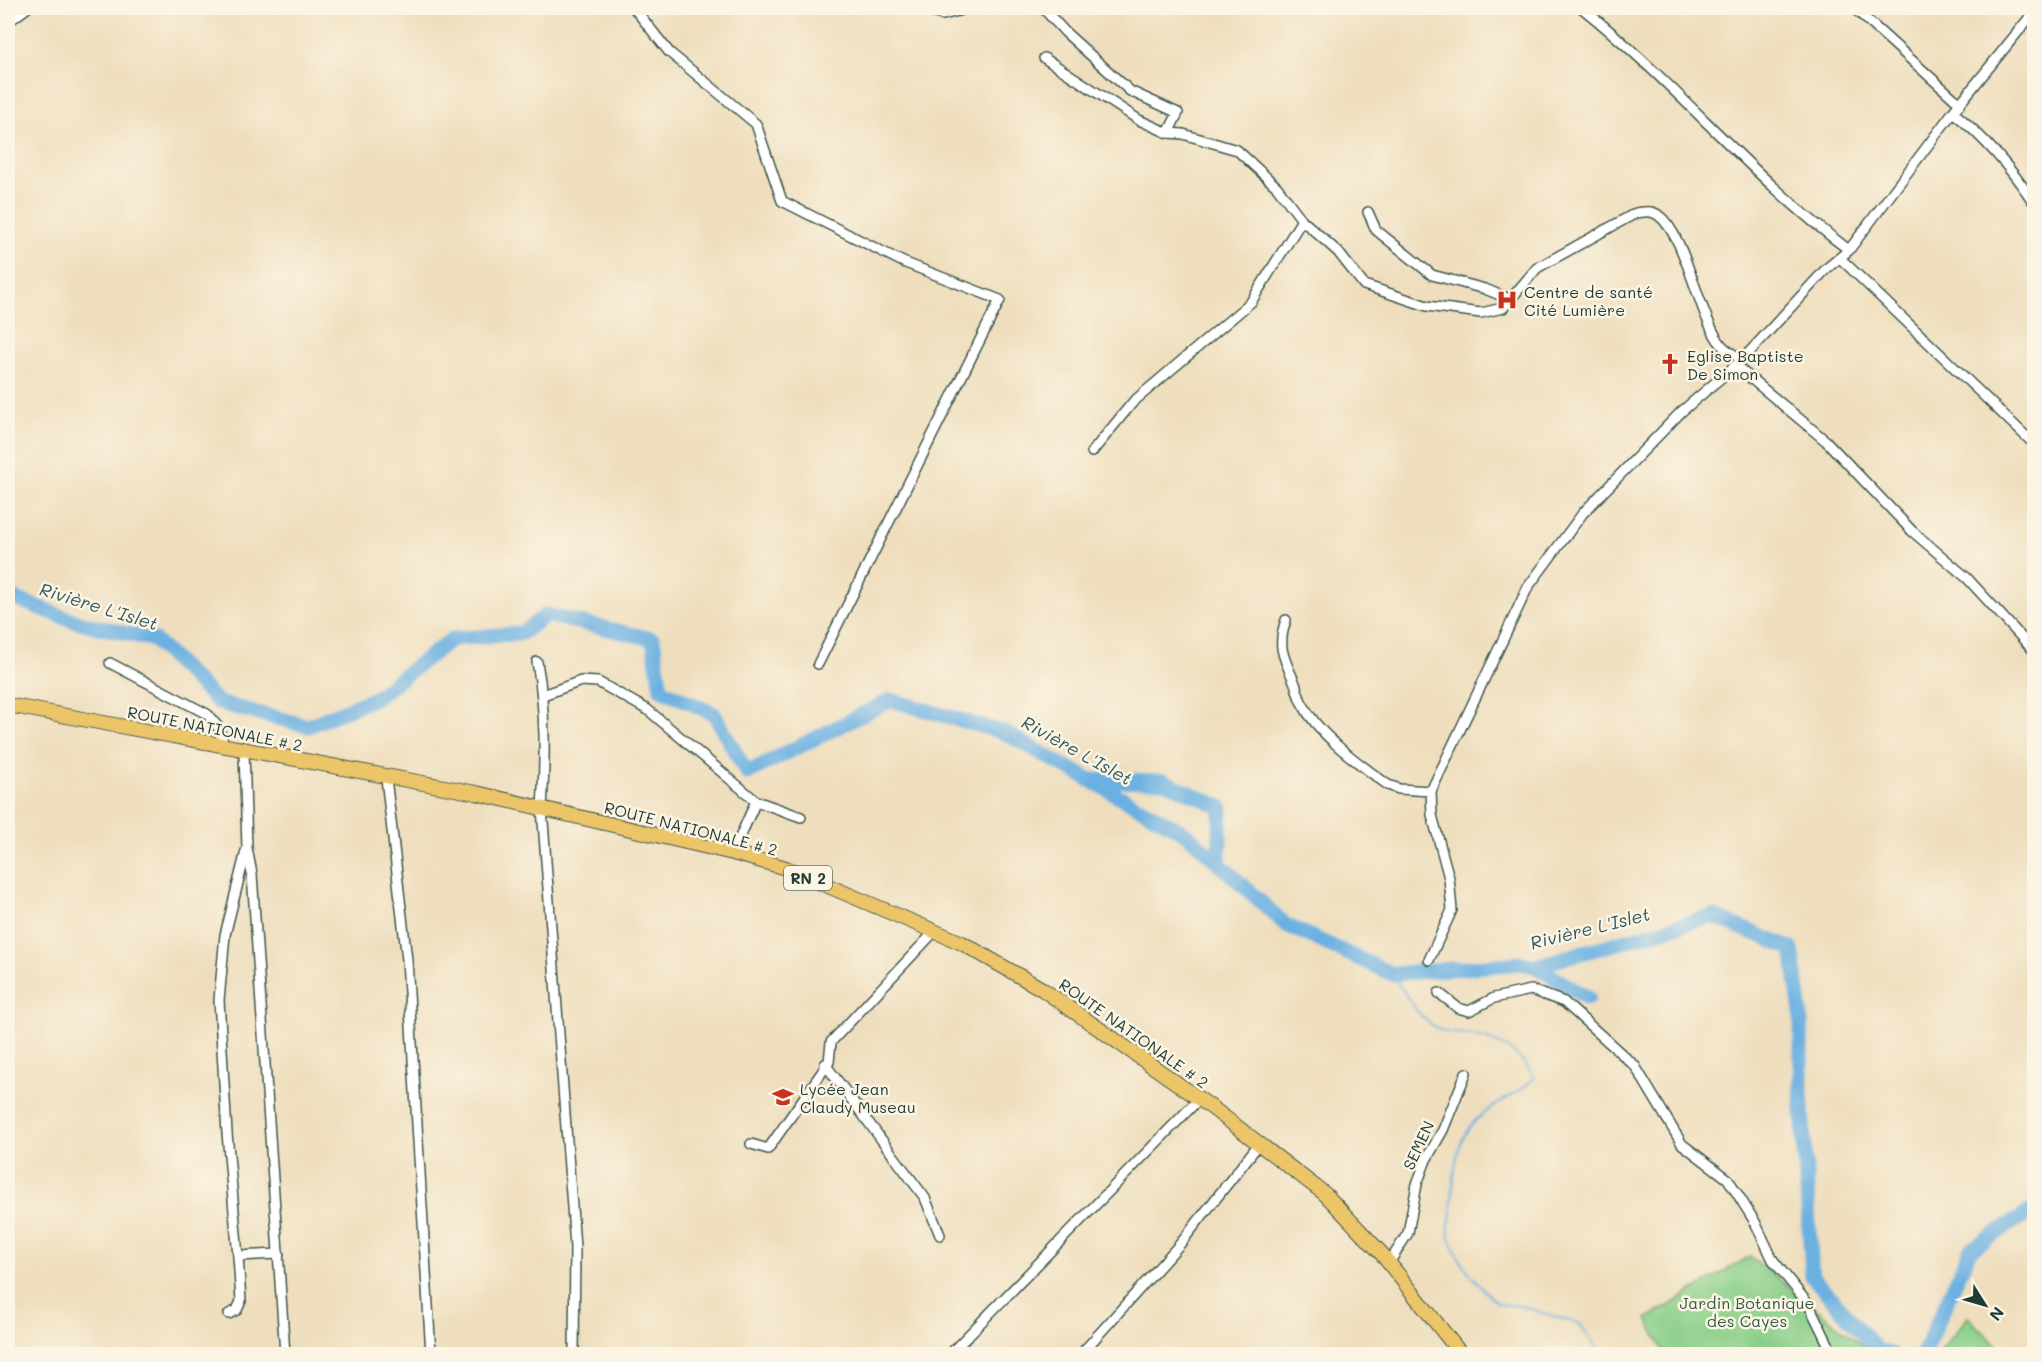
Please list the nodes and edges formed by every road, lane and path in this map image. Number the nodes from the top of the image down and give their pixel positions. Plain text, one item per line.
1 (27, 8) edge
2 (634, 8) edge
3 (913, 8) edge
4 (969, 8) edge
5 (1043, 8) edge
6 (1582, 8) edge
7 (1854, 8) edge
8 (2034, 12) edge
9 (8, 22) edge
10 (1044, 58) dead end
11 (1957, 108) junction
12 (1168, 134) junction
13 (2034, 203) edge
14 (1368, 212) dead end
15 (1302, 220) junction
16 (1849, 250) junction
17 (1840, 259) junction
18 (1512, 300) junction
19 (1740, 363) junction
20 (2034, 444) edge
21 (1092, 452) dead end
22 (1286, 620) dead end
23 (2034, 651) edge
24 (537, 662) dead end
25 (110, 663) dead end
26 (818, 664) dead end
27 (543, 695) junction
28 (8, 705) edge
29 (225, 747) junction
30 (244, 751) junction
31 (386, 778) junction
32 (1431, 790) junction
33 (756, 801) junction
34 (542, 808) junction
35 (801, 817) dead end
36 (247, 848) junction
37 (733, 854) junction
38 (935, 931) junction
39 (1429, 960) dead end
40 (1439, 993) dead end
41 (825, 1064) junction
42 (1466, 1073) dead end
43 (1199, 1099) junction
44 (751, 1144) dead end
45 (1259, 1144) junction
46 (940, 1235) dead end
47 (279, 1254) junction
48 (238, 1256) junction
49 (1389, 1263) junction
50 (229, 1314) dead end
51 (285, 1354) edge
52 (431, 1354) edge
53 (574, 1354) edge
54 (950, 1354) edge
55 (1082, 1354) edge
56 (1461, 1354) edge
57 (1833, 1354) edge

1 - 9 street
2 - 26 street
3 - 4 street
5 - 12 street
6 - 16 street
7 - 11 street
8 - 11 street
10 - 12 street
11 - 13 street
11 - 16 street
12 - 15 street
14 - 18 street
15 - 18 street
15 - 21 street
16 - 17 street
17 - 19 street
17 - 20 street
18 - 19 street
19 - 23 street
19 - 32 street
22 - 32 street
24 - 27 street
25 - 29 street
27 - 33 street
27 - 34 street
28 - 29 main road, ROUTE NATIONALE # 2 / RN 2
29 - 30 main road, ROUTE NATIONALE # 2 / RN 2
30 - 31 main road, ROUTE NATIONALE # 2 / RN 2
30 - 36 street
31 - 34 main road, ROUTE NATIONALE # 2 / RN 2
31 - 52 street
32 - 39 street
33 - 35 street
33 - 37 street
34 - 37 main road, ROUTE NATIONALE # 2 / RN 2
34 - 53 street
36 - 47 street
36 - 48 street
37 - 38 main road, ROUTE NATIONALE # 2 / RN 2
38 - 41 street
38 - 43 main road, ROUTE NATIONALE # 2 / RN 2
40 - 57 street
41 - 44 street
41 - 46 street
42 - 49 street, SEMEN
43 - 45 main road, ROUTE NATIONALE # 2 / RN 2
43 - 54 street
45 - 49 main road, ROUTE NATIONALE # 2 / RN 2
45 - 55 street
47 - 48 street
47 - 51 street
48 - 50 street
49 - 56 main road, ROUTE NATIONALE # 2 / RN 2

